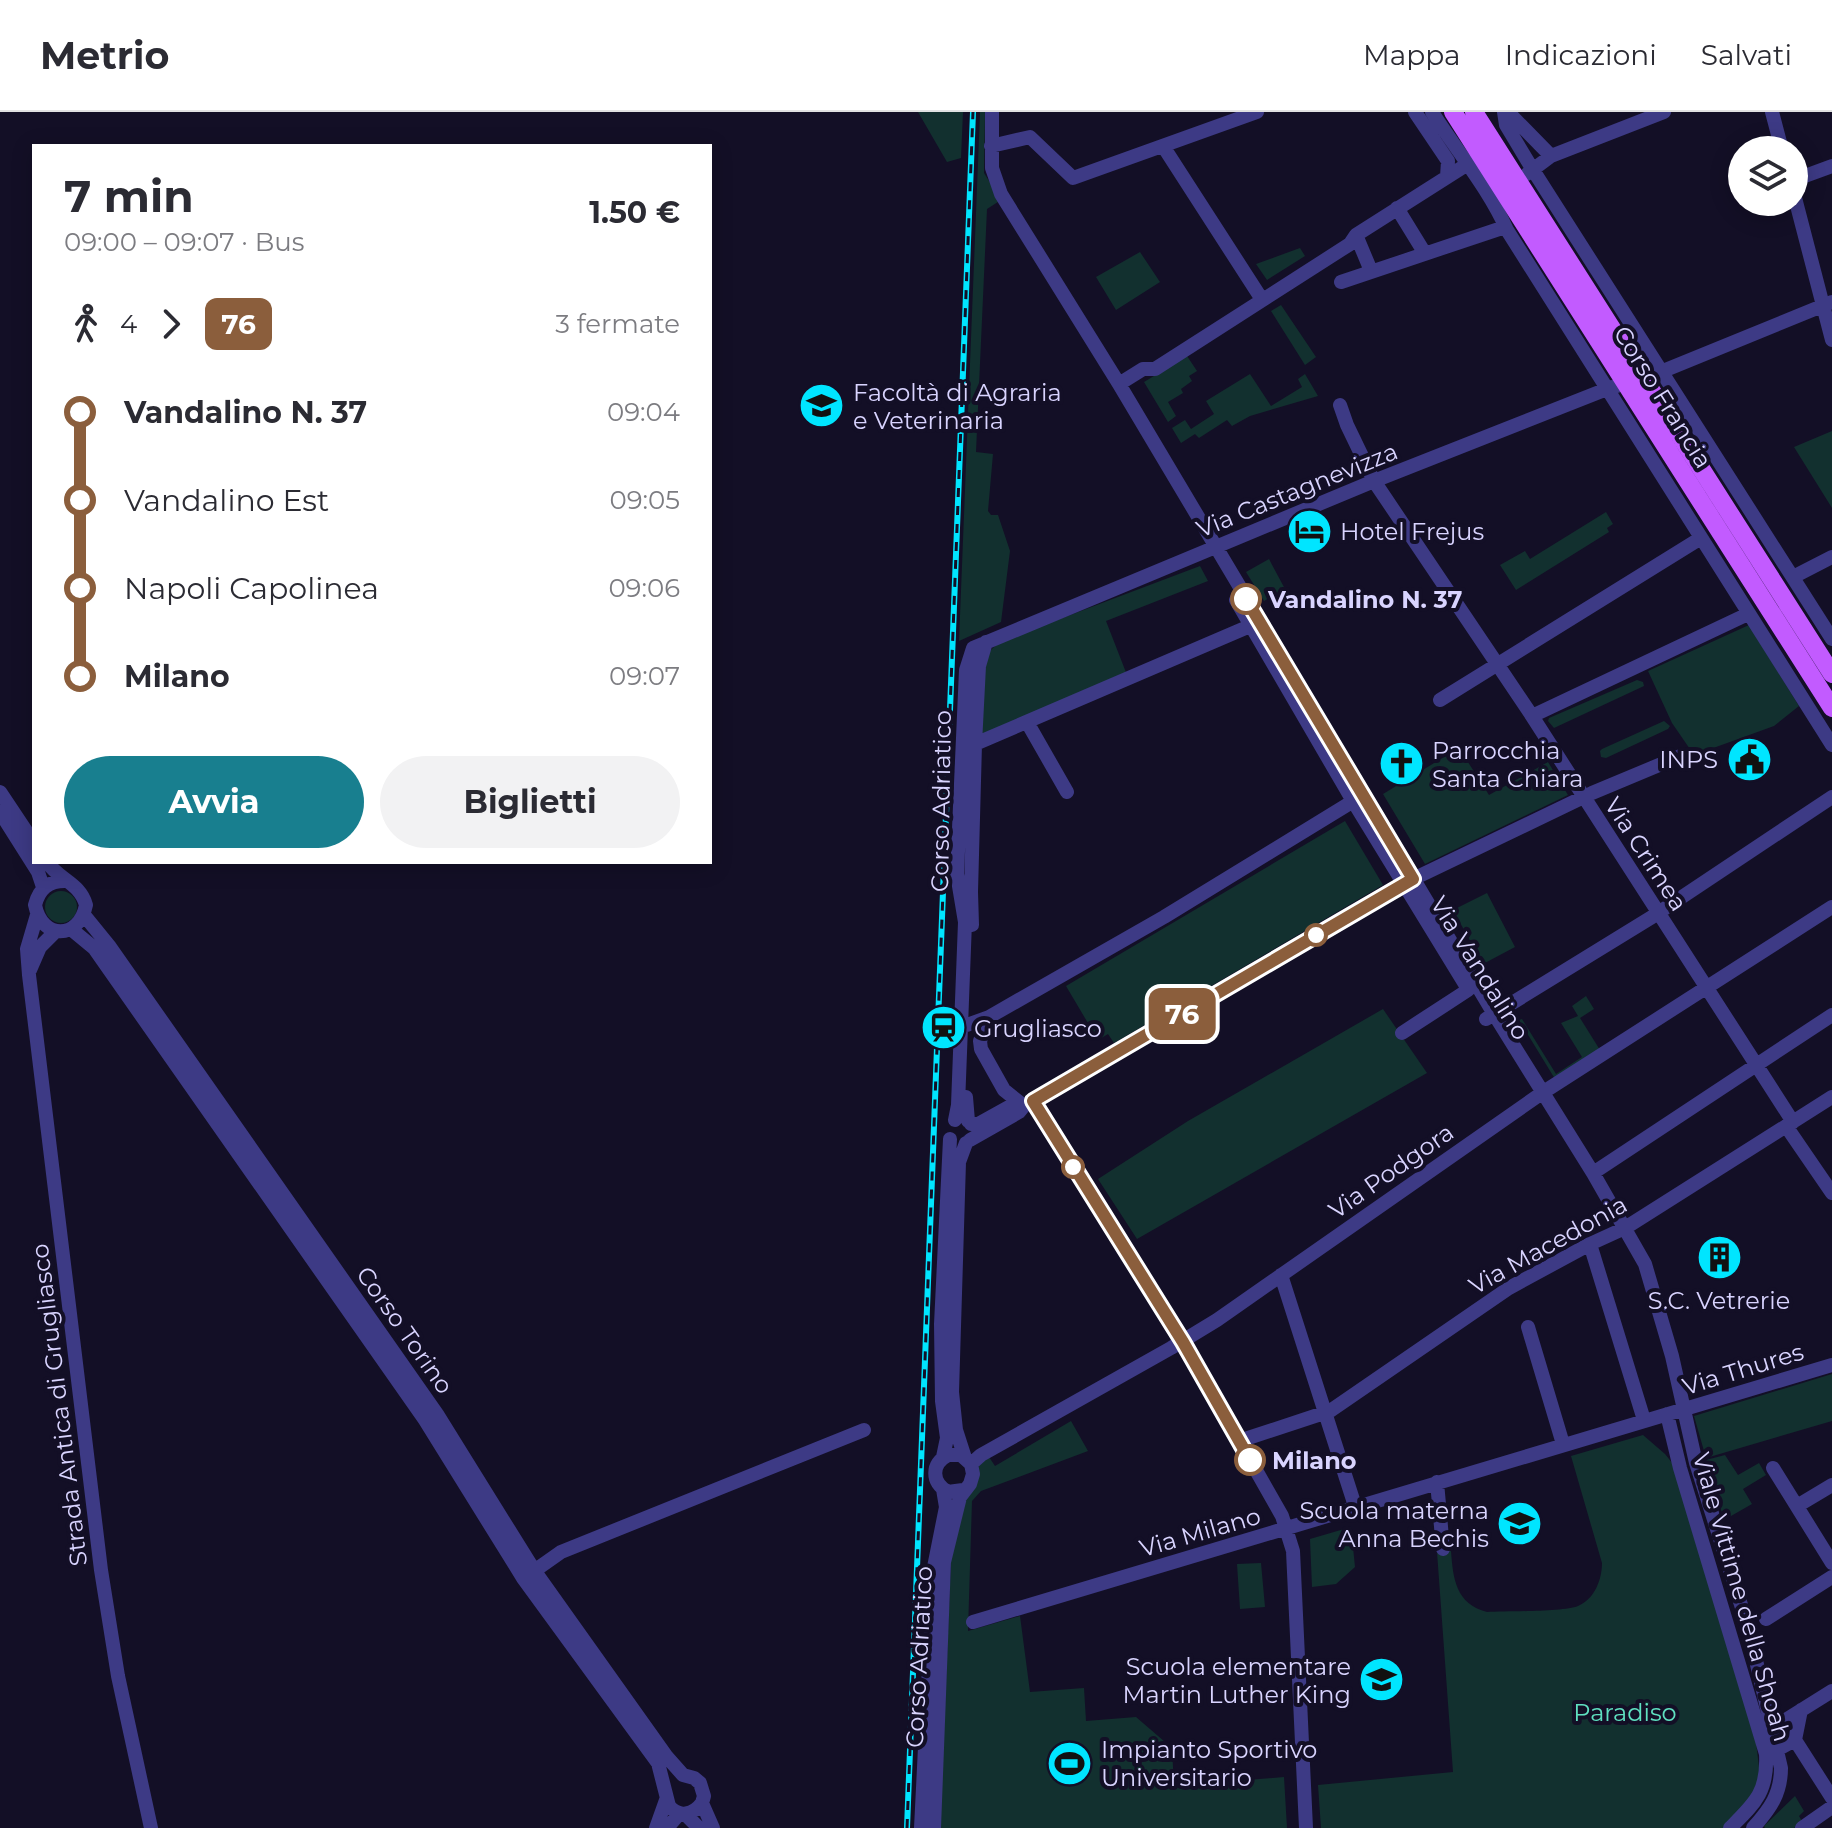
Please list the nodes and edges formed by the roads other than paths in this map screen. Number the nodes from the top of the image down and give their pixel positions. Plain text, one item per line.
1 (992, 112) edge
2 (1257, 112) edge
3 (1415, 112) edge
4 (1432, 112) edge
5 (1453, 112) edge
6 (1474, 112) edge
7 (1506, 112) edge
8 (1664, 112) edge
9 (1772, 112) edge
10 (1519, 133) junction
11 (1778, 136) edge
12 (991, 146) junction
13 (1163, 146) junction
14 (1481, 156) junction
15 (1551, 156) junction
16 (1832, 166) edge
17 (1808, 175) edge
18 (1447, 177) junction
19 (1517, 180) junction
20 (1397, 208) junction
21 (1801, 216) edge
22 (1505, 227) junction
23 (1356, 235) junction
24 (1424, 252) junction
25 (1586, 252) junction
26 (1569, 262) junction
27 (1369, 266) dead end
28 (1341, 282) dead end
29 (1261, 298) junction
30 (1827, 303) edge
31 (1832, 340) edge
32 (1663, 371) junction
33 (1635, 381) junction
34 (1119, 384) junction
35 (1607, 389) junction
36 (1340, 405) dead end
37 (1374, 481) junction
38 (1701, 538) junction
39 (1215, 548) junction
40 (1832, 557) edge
41 (1793, 577) junction
42 (1748, 614) junction
43 (1254, 624) junction
44 (1832, 639) edge
45 (986, 642) junction
46 (1497, 664) junction
47 (1827, 678) edge
48 (1440, 700) dead end
49 (1832, 708) edge
50 (1532, 716) junction
51 (1027, 722) junction
52 (975, 744) junction
53 (1832, 745) edge
54 (1683, 755) dead end
55 (0, 792) edge
56 (1067, 792) dead end
57 (1583, 797) junction
58 (1832, 797) edge
59 (1358, 798) junction
60 (0, 812) edge
61 (32, 840) edge
62 (32, 863) edge
63 (33, 864) edge
64 (49, 864) edge
65 (65, 881) junction
66 (1408, 882) junction
67 (43, 887) junction
68 (1832, 907) edge
69 (1658, 913) junction
70 (37, 915) junction
71 (84, 915) junction
72 (64, 930) junction
73 (29, 975) junction
74 (1706, 988) junction
75 (1468, 990) junction
76 (1832, 1015) edge
77 (989, 1017) junction
78 (1490, 1017) junction
79 (967, 1025) junction
80 (1402, 1033) dead end
81 (1756, 1064) junction
82 (1542, 1093) junction
83 (1832, 1097) edge
84 (1028, 1104) junction
85 (1790, 1124) junction
86 (966, 1130) junction
87 (1593, 1173) junction
88 (1832, 1193) edge
89 (1625, 1228) junction
90 (1590, 1244) junction
91 (1281, 1275) junction
92 (1528, 1327) dead end
93 (1183, 1342) junction
94 (1832, 1365) edge
95 (1198, 1367) dead end
96 (1206, 1382) dead end
97 (1684, 1410) junction
98 (1326, 1413) junction
99 (1667, 1414) junction
100 (1644, 1420) junction
101 (864, 1430) dead end
102 (1239, 1441) junction
103 (1563, 1444) junction
104 (943, 1457) junction
105 (968, 1461) junction
106 (1773, 1468) dead end
107 (1437, 1482) junction
108 (1832, 1485) edge
109 (943, 1489) junction
110 (963, 1490) junction
111 (1355, 1506) junction
112 (1797, 1506) junction
113 (1286, 1530) junction
114 (1443, 1549) dead end
115 (1832, 1563) edge
116 (529, 1574) junction
117 (1832, 1577) edge
118 (1766, 1619) dead end
119 (973, 1622) dead end
120 (1750, 1632) junction
121 (1731, 1638) junction
122 (1832, 1691) edge
123 (1801, 1710) junction
124 (1772, 1726) junction
125 (1762, 1738) junction
126 (1795, 1740) junction
127 (1777, 1750) junction
128 (683, 1775) junction
129 (929, 1779) junction
130 (666, 1794) junction
131 (1832, 1798) edge
132 (702, 1803) junction
133 (1832, 1807) edge
134 (682, 1814) junction
135 (151, 1828) edge
136 (656, 1828) edge
137 (667, 1828) edge
138 (699, 1828) edge
139 (713, 1828) edge
140 (921, 1828) edge
141 (934, 1828) edge
142 (1306, 1828) edge
143 (1730, 1828) edge
144 (1753, 1828) edge
145 (1802, 1828) edge

1 - 12 street, Via Vandalino
2 - 13 street
3 - 18 street
4 - 14 street
5 - 14 main road, Corso Francia
6 - 14 main road, Corso Francia
7 - 10 street
8 - 15 street
9 - 11 street
10 - 14 street
10 - 15 street
10 - 19 street, Corso Francia
12 - 13 street
12 - 34 street, Via Vandalino
13 - 29 street
14 - 18 street
14 - 19 main road, Corso Francia
14 - 22 street, Corso Francia
15 - 19 street
16 - 17 street
18 - 20 street
19 - 25 street, Corso Francia
19 - 26 main road, Corso Francia
19 - 33 main road, Corso Francia
20 - 23 street
20 - 24 street
21 - 30 street
22 - 24 street
22 - 35 street, Corso Francia
23 - 27 street
23 - 29 street
24 - 28 street
25 - 26 street
25 - 32 street, Corso Francia
26 - 33 main road, Corso Francia
29 - 34 street
30 - 31 street
30 - 32 street, Via Castagnevizza
32 - 33 street, Via Castagnevizza
32 - 41 street, Corso Francia
33 - 35 street, Via Castagnevizza
33 - 47 main road, Corso Francia
34 - 39 street, Via Vandalino
35 - 37 street, Via Castagnevizza
35 - 38 street, Corso Francia
36 - 37 street, Via Crimea
37 - 39 street, Via Castagnevizza
37 - 46 street, Via Crimea
38 - 42 street, Corso Francia
38 - 46 street
39 - 43 street, Via Vandalino
39 - 45 street, Via Castagnevizza
40 - 41 street
41 - 44 street, Corso Francia
42 - 50 street
42 - 53 street, Corso Francia
43 - 51 street, Corso Adriatico
43 - 59 street, Via Vandalino
45 - 52 street, Corso Adriatico
45 - 86 street, Corso Adriatico
46 - 48 street
46 - 50 street, Via Crimea
47 - 49 main road, Corso Francia
50 - 57 street, Via Crimea
51 - 52 street, Corso Adriatico
51 - 56 street
52 - 79 street, Corso Adriatico
54 - 57 street
55 - 61 street
57 - 66 street
57 - 69 street, Via Crimea
58 - 69 street
59 - 66 street, Via Vandalino
59 - 77 street
60 - 62 street
63 - 67 street
64 - 65 street, Corso Torino
65 - 67 street
65 - 71 street, Corso Torino
66 - 75 street, Via Vandalino
66 - 78 street, Via Vandalino
66 - 84 street
67 - 70 street
68 - 74 street, Via Podgora
69 - 74 street, Via Crimea
69 - 78 street
70 - 72 street, Corso Torino
70 - 73 street, Strada Antica di Grugliasco
71 - 72 street
71 - 116 street, Corso Torino
72 - 73 street
72 - 116 street, Corso Torino
73 - 135 street, Strada Antica di Grugliasco
74 - 81 street, Via Crimea
74 - 82 street, Via Podgora
75 - 78 street, Via Vandalino
75 - 80 street
76 - 81 street
77 - 79 street
77 - 84 street
78 - 82 street, Via Vandalino
79 - 86 street, Corso Adriatico
81 - 85 street, Via Crimea
81 - 87 street
82 - 87 street, Via Vandalino
82 - 91 street, Via Podgora
83 - 85 street, Via Macedonia
84 - 86 street
84 - 93 street
85 - 88 street, Via Crimea
85 - 89 street, Via Macedonia
86 - 104 street, Corso Adriatico
86 - 105 street, Corso Adriatico
87 - 89 street, Via Vandalino
89 - 90 street, Via Macedonia
89 - 97 street, Via Vandalino
90 - 98 street, Via Macedonia
90 - 100 street
91 - 93 street, Via Podgora
91 - 98 street
92 - 103 street
93 - 95 street
93 - 105 street, Via Podgora
94 - 97 street, Via Thures
96 - 102 street
97 - 99 street, Via Thures
97 - 120 street, Viale Vittime della Shoah
98 - 102 street, Via Macedonia
98 - 111 street
99 - 100 street, Via Milano
99 - 121 street, Viale Vittime della Shoah
100 - 103 street, Via Milano
101 - 116 street
102 - 113 street
103 - 107 street, Via Milano
104 - 105 street
104 - 109 street, Corso Adriatico
105 - 110 street, Corso Adriatico
106 - 112 street
107 - 111 street, Via Milano
107 - 114 street
108 - 112 street
109 - 110 street
109 - 129 street, Corso Adriatico
110 - 129 street, Corso Adriatico
111 - 113 street, Via Milano
112 - 115 street
113 - 119 street, Via Milano
113 - 142 street
116 - 128 street, Corso Torino
116 - 130 street, Corso Torino
117 - 118 street
120 - 121 street
120 - 124 street, Viale Vittime della Shoah
121 - 125 street, Viale Vittime della Shoah
122 - 123 street
123 - 124 street
123 - 126 street
124 - 125 street
124 - 127 street, Viale Vittime della Shoah
125 - 127 street
125 - 143 street, Viale Vittime della Shoah
126 - 127 street
126 - 131 street
127 - 144 street, Viale Vittime della Shoah
128 - 130 street
128 - 132 street, Corso Torino
129 - 140 street, Corso Adriatico
129 - 141 street, Corso Adriatico
130 - 134 street, Corso Torino
130 - 136 street
132 - 134 street
132 - 139 street, Corso Torino
133 - 145 street
134 - 137 street
134 - 138 street, Corso Torino

